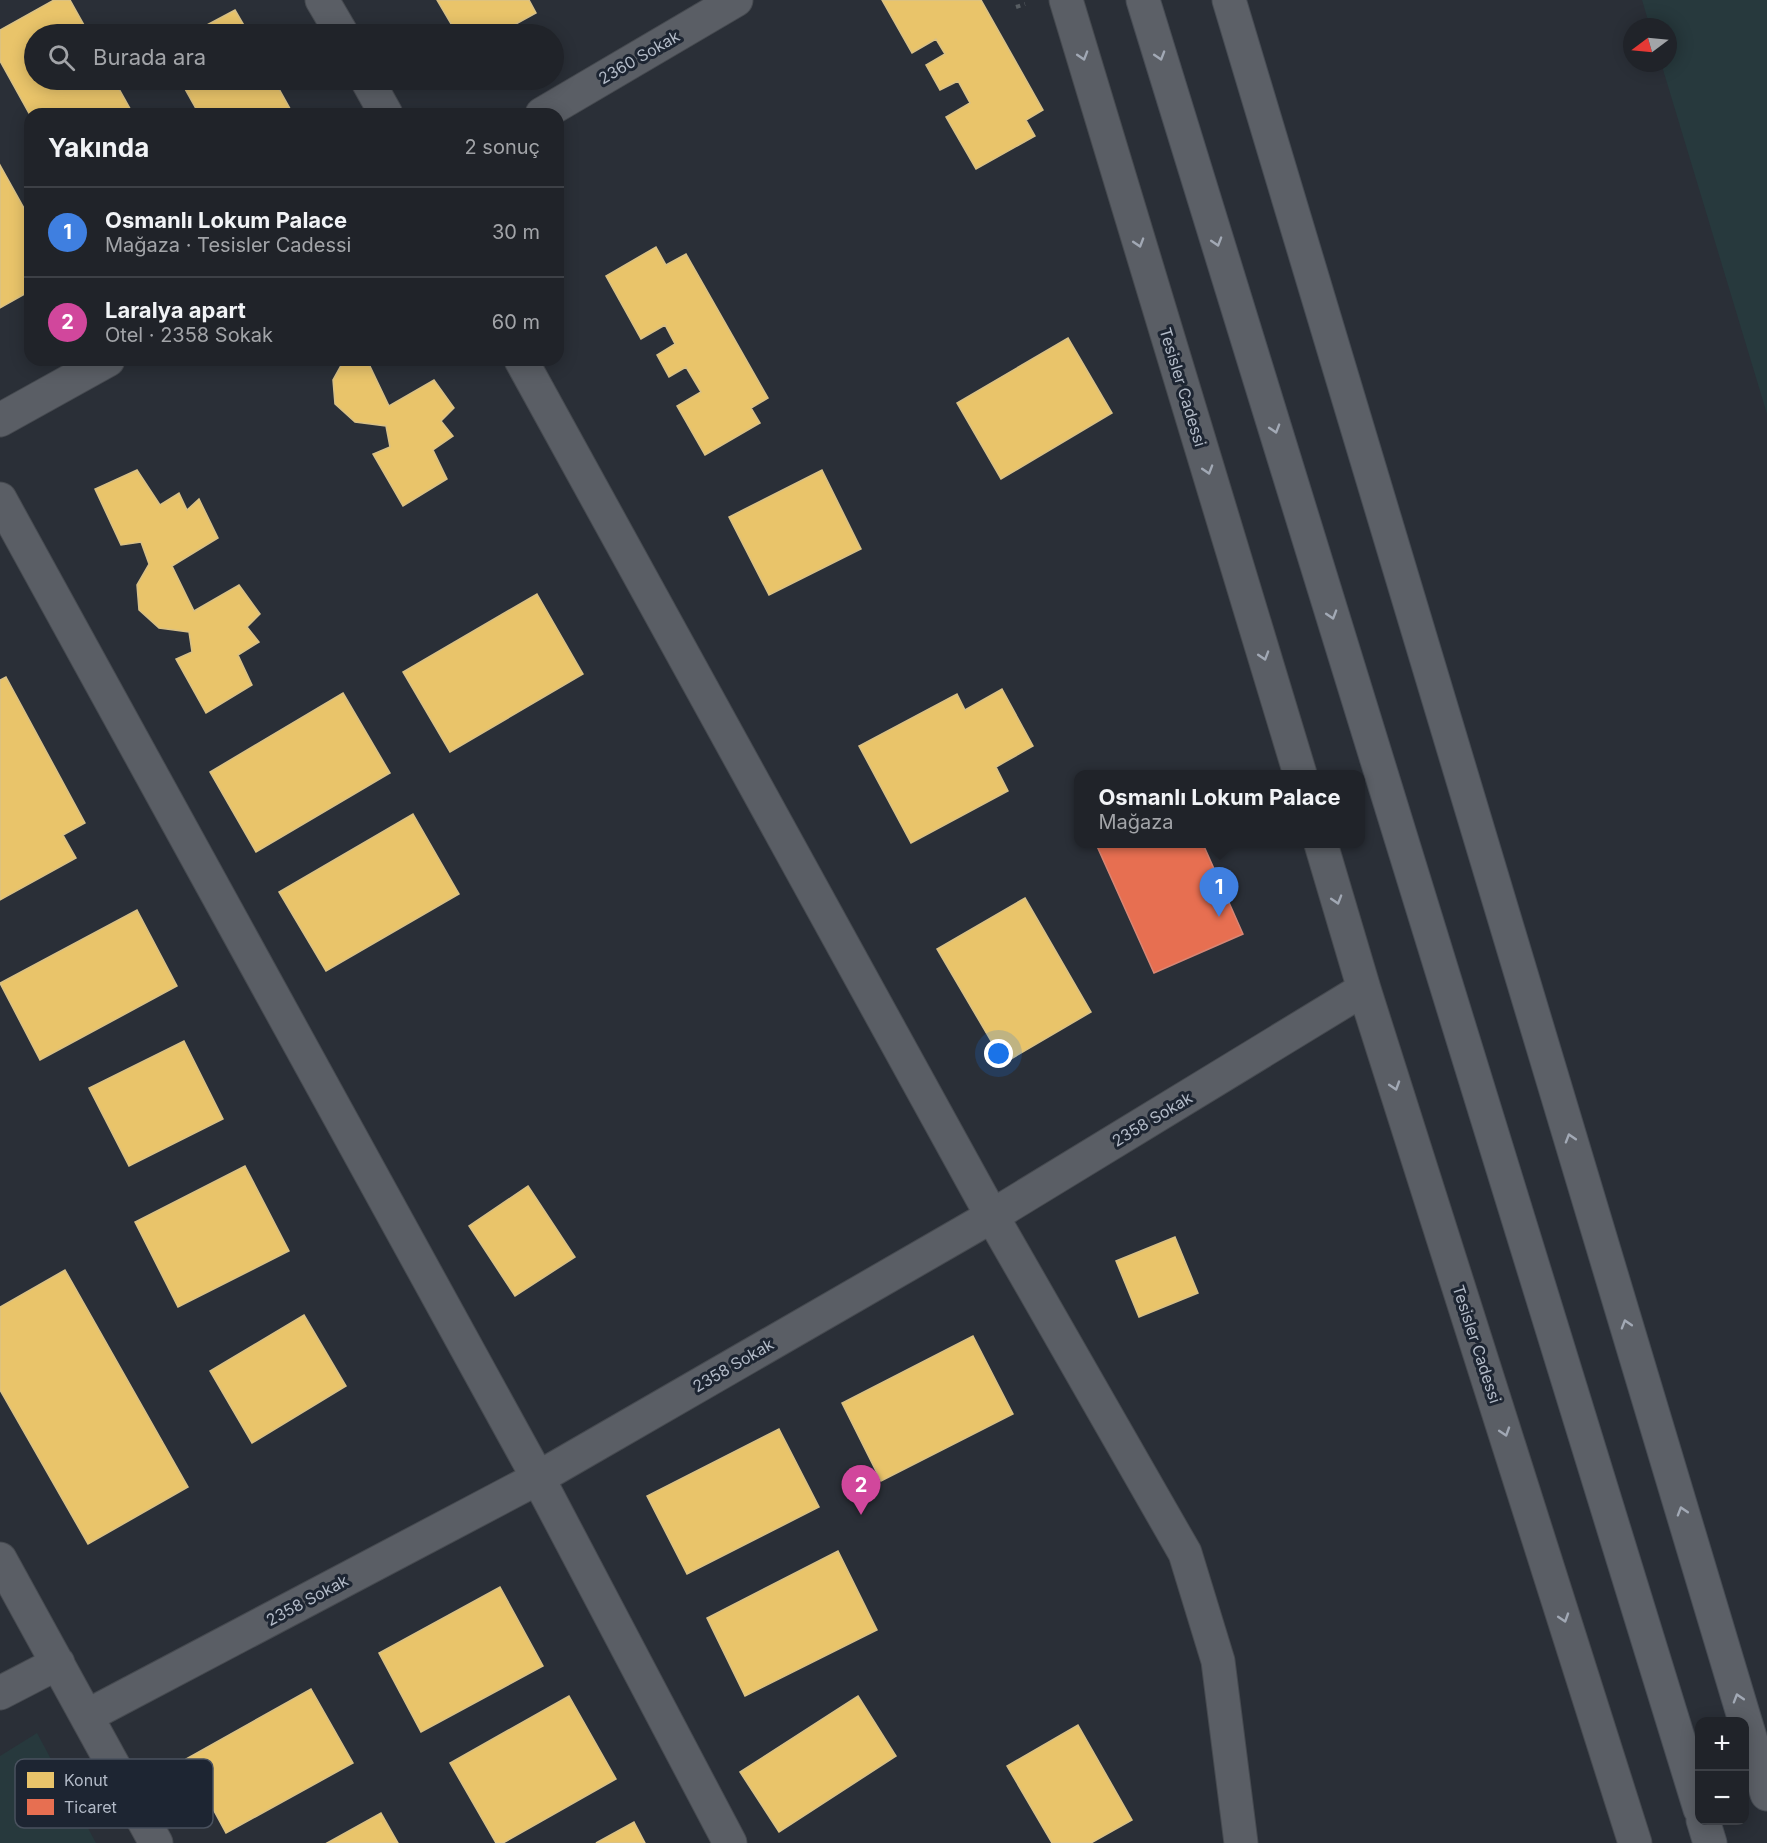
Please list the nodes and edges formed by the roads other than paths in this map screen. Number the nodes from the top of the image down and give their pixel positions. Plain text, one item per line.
1 (322, 0) edge
2 (736, 0) edge
3 (1066, 0) edge
4 (1143, 0) edge
5 (1229, 0) edge
6 (336, 24) edge
7 (373, 90) edge
8 (383, 108) edge
9 (552, 108) edge
10 (97, 366) edge
11 (524, 366) edge
12 (0, 420) edge
13 (0, 499) edge
14 (1299, 770) edge
15 (1322, 848) edge
16 (1364, 989) junction
17 (992, 1216) junction
18 (538, 1478) junction
19 (0, 1559) edge
20 (58, 1663) junction
21 (0, 1693) edge
22 (87, 1716) junction
23 (110, 1759) edge
24 (1695, 1793) edge
25 (1767, 1794) edge
26 (1704, 1825) edge
27 (148, 1828) edge
28 (156, 1843) edge
29 (730, 1843) edge
30 (1242, 1843) edge
31 (1635, 1843) edge
32 (1710, 1843) edge

1 - 6 street
2 - 9 street, 2360 Sokak
3 -> 14 street, Tesisler Cadessi
4 -> 24 main road
25 -> 5 main road
7 - 8 street
10 - 12 street
11 - 17 street
13 - 18 street
15 -> 16 street, Tesisler Cadessi
16 - 17 street, 2358 Sokak
16 -> 31 street, Tesisler Cadessi
17 - 18 street, 2358 Sokak
17 - 30 street
18 - 22 street, 2358 Sokak
18 - 29 street
19 - 20 street
20 - 21 street
20 - 22 street
22 - 23 street
26 - 32 main road
27 - 28 street

